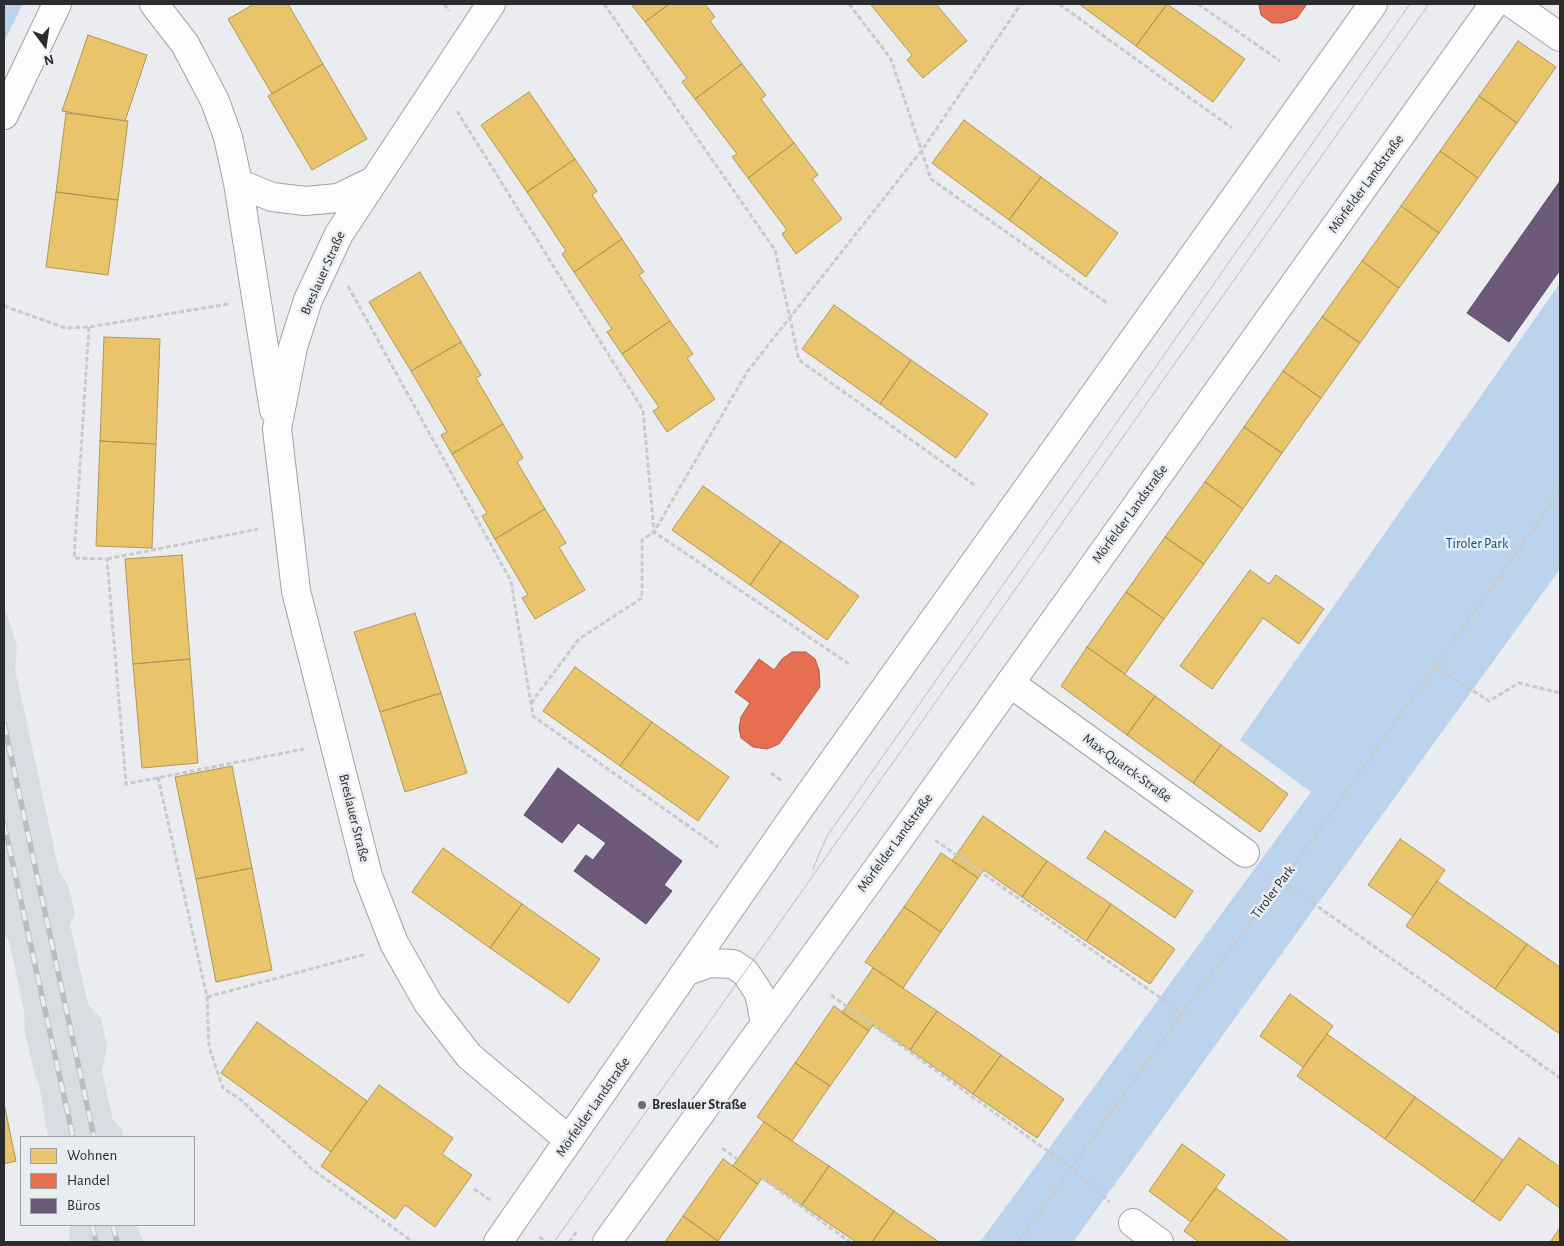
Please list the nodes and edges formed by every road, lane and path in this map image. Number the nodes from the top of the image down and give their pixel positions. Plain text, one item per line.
1 (57, 4) edge
2 (154, 4) edge
3 (491, 4) edge
4 (604, 4) edge
5 (849, 4) edge
6 (1021, 4) edge
7 (1059, 4) edge
8 (1198, 4) edge
9 (1373, 4) edge
10 (1494, 4) edge
11 (1513, 4) edge
12 (1560, 37) edge
13 (1280, 61) dead end
14 (439, 82) junction
15 (4, 115) edge
16 (1232, 128) dead end
17 (922, 150) junction
18 (372, 182) junction
19 (238, 183) junction
20 (330, 254) junction
21 (257, 300) junction
22 (1107, 303) dead end
23 (4, 306) edge
24 (789, 316) junction
25 (89, 327) junction
26 (277, 429) junction
27 (976, 486) dead end
28 (1560, 491) edge
29 (288, 523) junction
30 (654, 532) junction
31 (107, 560) junction
32 (849, 664) dead end
33 (1435, 667) junction
34 (1010, 683) junction
35 (1560, 693) edge
36 (531, 703) junction
37 (334, 743) junction
38 (158, 777) junction
39 (931, 839) dead end
40 (718, 847) dead end
41 (1245, 853) dead end
42 (1282, 882) junction
43 (396, 946) junction
44 (686, 971) junction
45 (831, 995) dead end
46 (207, 997) junction
47 (1182, 1013) junction
48 (765, 1023) junction
49 (1560, 1078) edge
50 (569, 1140) junction
51 (722, 1148) dead end
52 (737, 1159) dead end
53 (1070, 1167) junction
54 (762, 1178) dead end
55 (1133, 1222) joint
56 (413, 1242) edge
57 (498, 1242) edge
58 (607, 1242) edge
59 (850, 1242) edge
60 (1018, 1242) edge
61 (1159, 1242) edge

1 - 15 main road
2 - 19 main road, Breslauer Straße
3 - 14 main road, Breslauer Straße
4 - 24 path
5 - 17 path
6 - 17 path
7 - 16 path
8 - 13 path
9 - 44 main road, Mörfelder Landstraße
10 - 34 main road, Mörfelder Landstraße
11 - 12 main road
14 - 18 main road, Breslauer Straße
14 - 30 path
17 - 22 path
17 - 24 path
18 - 19 main road
18 - 20 main road, Breslauer Straße
19 - 21 main road, Breslauer Straße
20 - 26 main road, Breslauer Straße
20 - 36 path
21 - 25 path
21 - 26 main road, Breslauer Straße
23 - 25 path
24 - 27 path
24 - 30 path
25 - 31 path
26 - 29 main road, Breslauer Straße
28 - 33 path, Tiroler Park
29 - 31 path
29 - 37 main road, Breslauer Straße
30 - 32 path
30 - 36 path
31 - 38 path
33 - 35 path
33 - 42 path, Tiroler Park
34 - 41 main road, Max-Quarck-Straße
34 - 48 main road, Mörfelder Landstraße
36 - 40 path
37 - 38 path
37 - 43 main road, Breslauer Straße
38 - 46 path
39 - 47 path
42 - 47 path, Tiroler Park
42 - 49 path
43 - 46 path
43 - 50 main road, Breslauer Straße
44 - 48 main road
44 - 50 main road, Mörfelder Landstraße
45 - 53 path
46 - 56 path
47 - 53 path, Tiroler Park
48 - 58 main road, Mörfelder Landstraße
50 - 57 main road, Mörfelder Landstraße
51 - 52 path
53 - 55 path
53 - 60 path, Tiroler Park
54 - 59 path
55 - 61 main road

